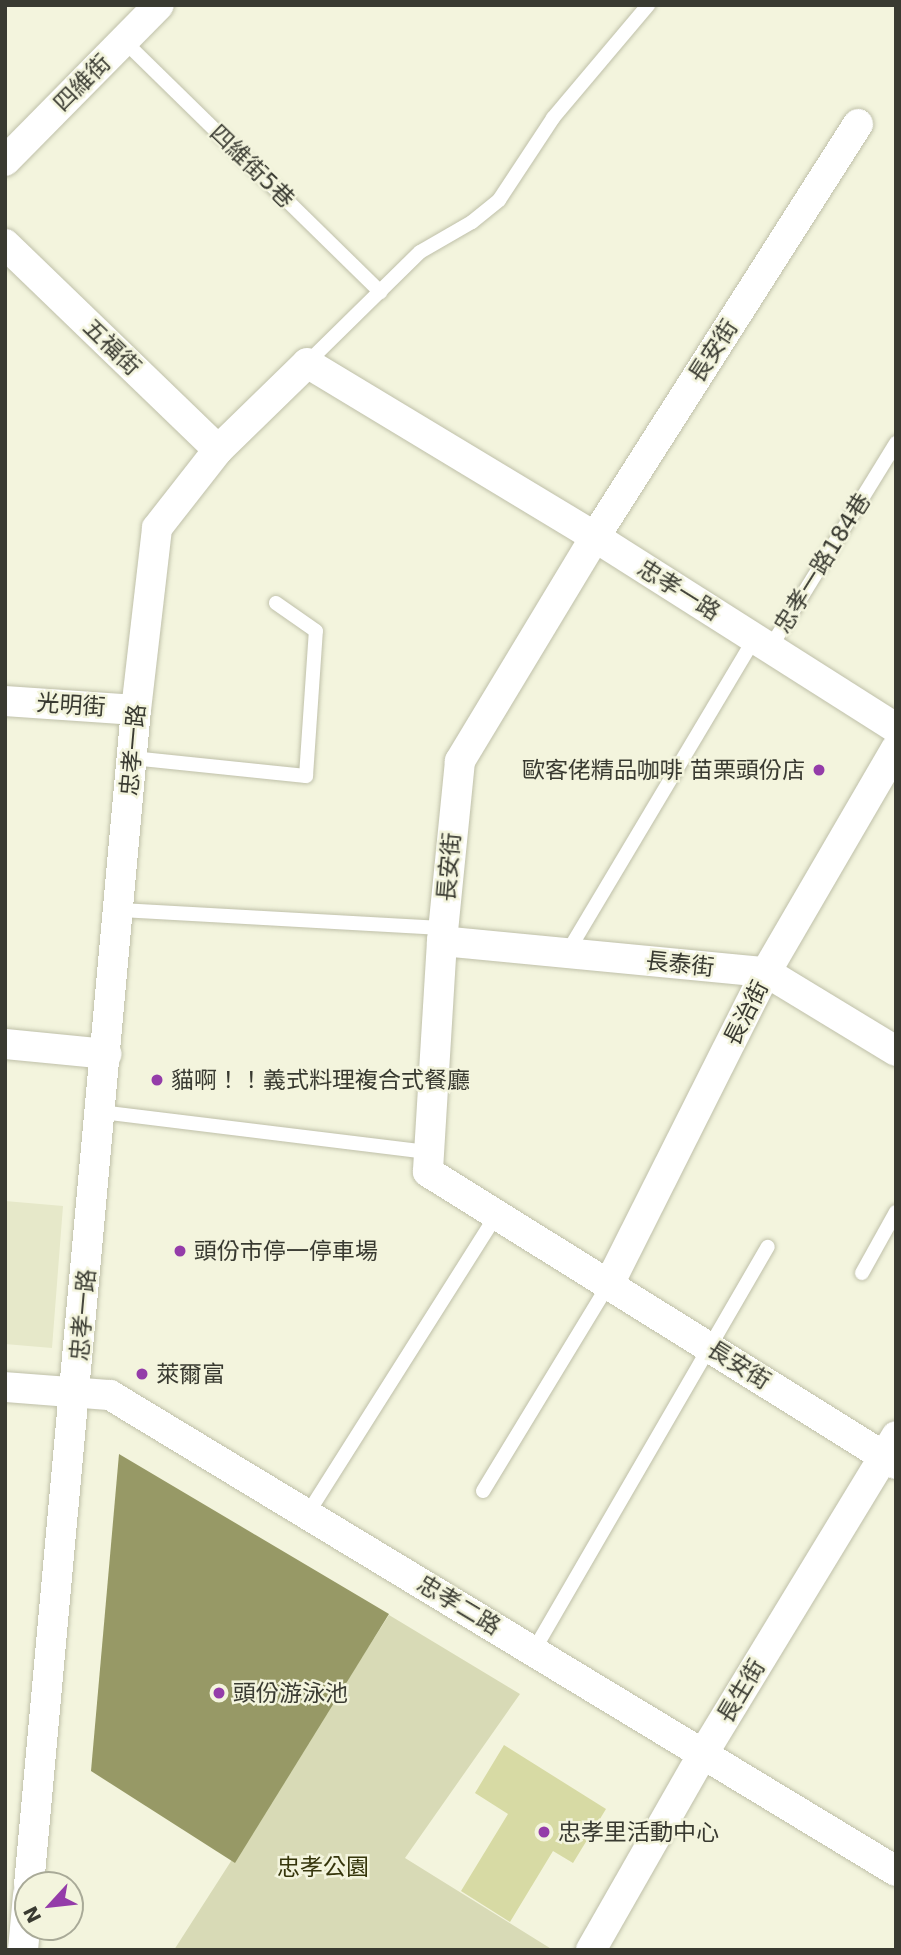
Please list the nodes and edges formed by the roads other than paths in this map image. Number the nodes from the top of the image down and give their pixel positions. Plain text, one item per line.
1 (159, 5) edge
2 (648, 5) edge
3 (124, 41) junction
4 (858, 124) dead end
5 (5, 161) edge
6 (5, 244) edge
7 (380, 292) junction
8 (307, 363) junction
9 (896, 443) edge
10 (218, 450) junction
11 (595, 537) junction
12 (276, 603) dead end
13 (762, 643) junction
14 (5, 701) edge
15 (136, 709) junction
16 (896, 728) edge
17 (896, 750) edge
18 (132, 758) junction
19 (119, 910) junction
20 (443, 934) junction
21 (567, 953) junction
22 (766, 972) junction
23 (5, 1044) edge
24 (896, 1051) edge
25 (107, 1054) junction
26 (101, 1112) junction
27 (429, 1152) junction
28 (896, 1212) edge
29 (496, 1216) junction
30 (768, 1247) dead end
31 (862, 1273) dead end
32 (609, 1284) junction
33 (710, 1347) junction
34 (5, 1387) edge
35 (76, 1391) junction
36 (892, 1452) edge
37 (483, 1492) dead end
38 (308, 1513) junction
39 (534, 1650) junction
40 (703, 1754) junction
41 (30, 1871) edge
42 (896, 1871) edge
43 (594, 1949) edge

1 - 3 street, 四維街
2 - 7 lane
3 - 5 street, 四維街
3 - 7 lane, 四維街5巷
4 - 11 street, 長安街
6 - 10 street, 五福街
7 - 8 lane
8 - 10 street, 忠孝一路
8 - 11 street, 忠孝一路
9 - 13 lane, 忠孝一路184巷
10 - 15 street, 忠孝一路
11 - 13 street, 忠孝一路
11 - 20 street, 長安街
12 - 18 lane
13 - 16 street, 忠孝一路
13 - 21 lane, 忠孝一路184巷
14 - 15 street, 光明街
15 - 18 street, 忠孝一路
17 - 22 street, 長治街
18 - 19 street, 忠孝一路
19 - 20 lane
19 - 25 street, 忠孝一路
20 - 21 street, 長泰街
20 - 27 street, 長安街
21 - 22 street, 長泰街
22 - 24 street, 長泰街
22 - 32 street, 長治街
23 - 25 street
25 - 26 street, 忠孝一路
26 - 27 lane
26 - 35 street, 忠孝一路
27 - 29 street, 長安街
28 - 31 lane
29 - 32 street, 長安街
29 - 38 lane
30 - 33 lane
32 - 33 street, 長安街
32 - 37 lane
33 - 36 street, 長安街
33 - 39 lane
34 - 35 street, 忠孝二路
35 - 38 street, 忠孝二路
35 - 41 street, 忠孝一路
36 - 40 street, 長生街
38 - 39 street, 忠孝二路
39 - 40 street, 忠孝二路
40 - 42 street, 忠孝二路
40 - 43 street, 長生街

